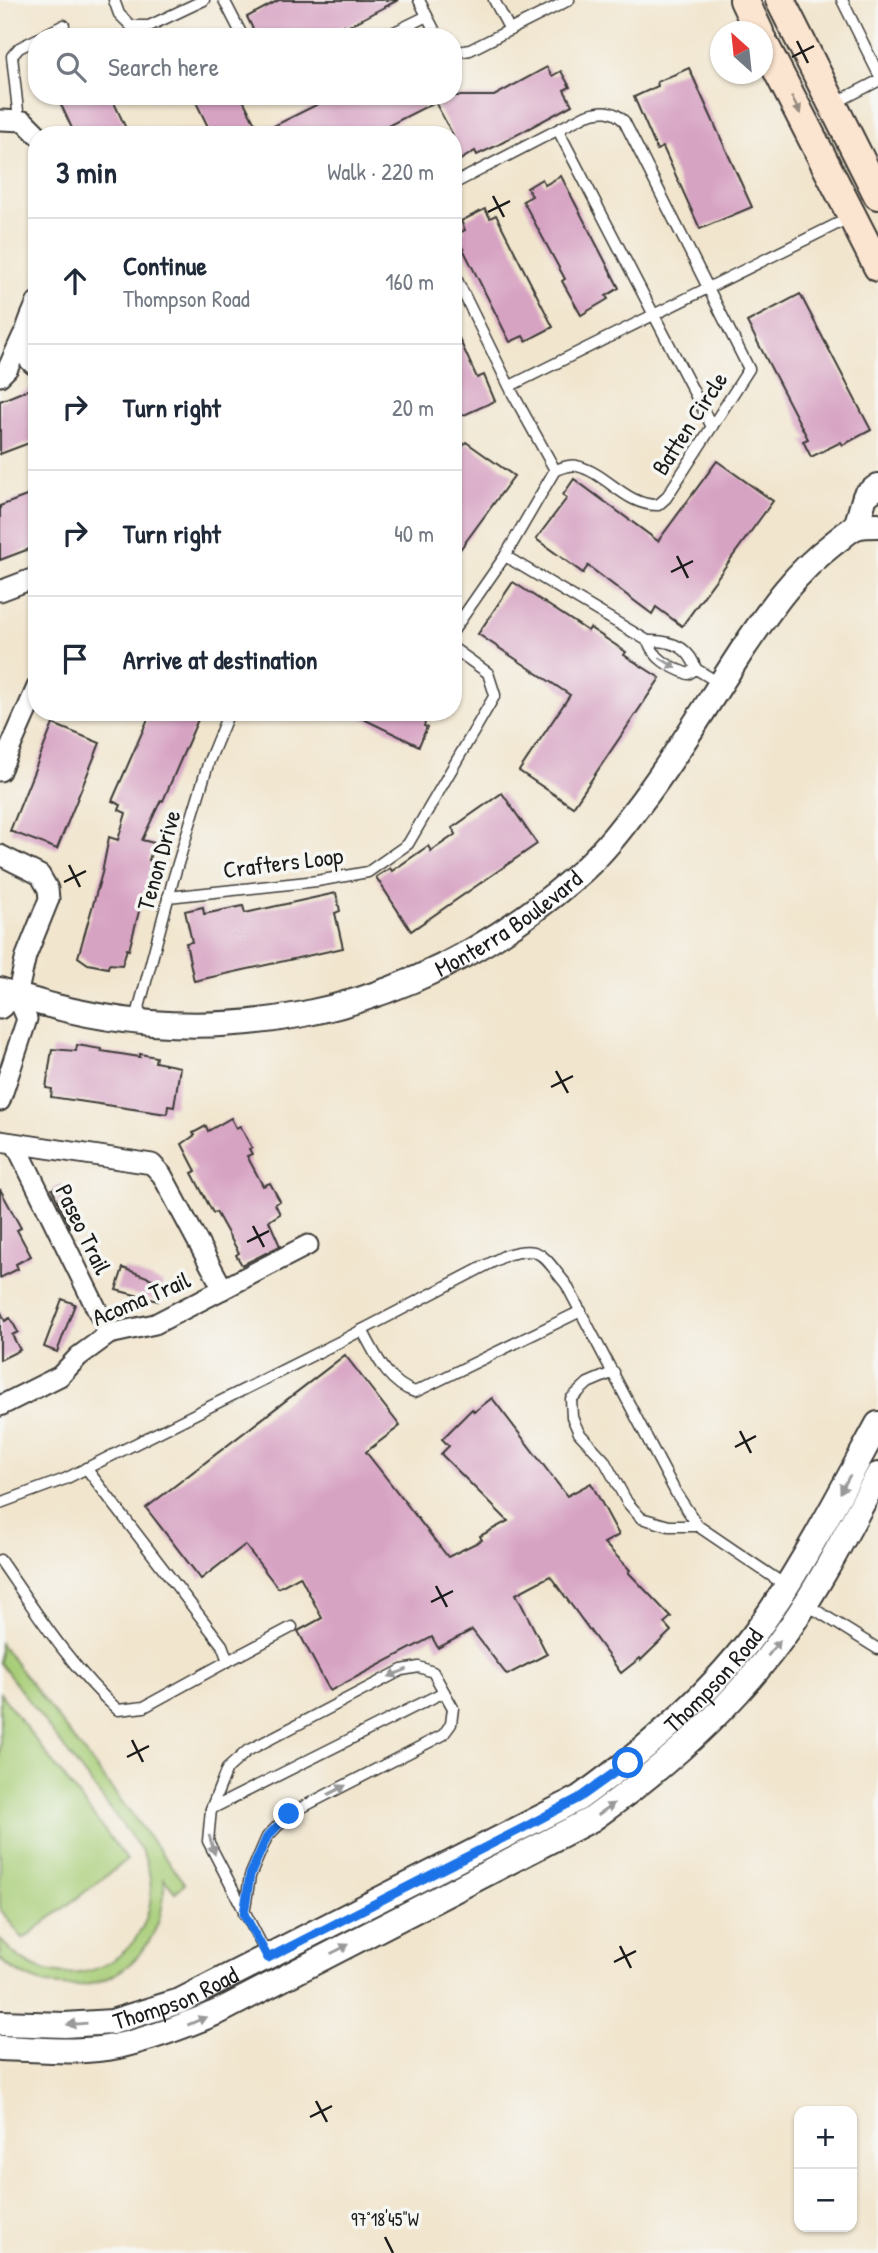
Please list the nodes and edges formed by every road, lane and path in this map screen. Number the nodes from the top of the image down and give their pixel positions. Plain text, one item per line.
1 (114, 0) edge
2 (204, 0) edge
3 (224, 0) edge
4 (419, 0) edge
5 (494, 0) edge
6 (569, 0) edge
7 (744, 0) edge
8 (780, 0) edge
9 (842, 0) edge
10 (427, 16) junction
11 (754, 21) edge
12 (64, 25) dead end
13 (58, 28) edge
14 (238, 28) edge
15 (402, 28) edge
16 (433, 28) edge
17 (510, 30) junction
18 (28, 44) edge
19 (462, 51) edge
20 (773, 61) edge
21 (878, 73) edge
22 (878, 81) edge
23 (832, 104) junction
24 (9, 120) edge
25 (30, 126) edge
26 (558, 130) junction
27 (462, 179) edge
28 (878, 195) edge
29 (853, 217) junction
30 (878, 267) edge
31 (708, 287) junction
32 (462, 290) edge
33 (654, 313) junction
34 (28, 323) edge
35 (25, 330) junction
36 (28, 359) edge
37 (0, 376) edge
38 (510, 386) junction
39 (712, 427) junction
40 (555, 470) junction
41 (878, 486) edge
42 (867, 526) edge
43 (505, 556) junction
44 (28, 580) edge
45 (0, 591) edge
46 (462, 618) edge
47 (648, 641) junction
48 (462, 654) edge
49 (695, 669) junction
50 (720, 683) junction
51 (28, 707) edge
52 (225, 721) edge
53 (0, 771) edge
54 (0, 855) edge
55 (168, 897) junction
56 (6, 998) edge
57 (135, 1022) junction
58 (1, 1094) edge
59 (8, 1143) edge
60 (308, 1245) dead end
61 (223, 1289) junction
62 (581, 1311) junction
63 (362, 1330) junction
64 (109, 1334) junction
65 (614, 1372) junction
66 (0, 1406) edge
67 (878, 1424) edge
68 (86, 1468) junction
69 (878, 1475) edge
70 (0, 1503) edge
71 (698, 1526) junction
72 (0, 1560) edge
73 (786, 1586) junction
74 (805, 1603) junction
75 (292, 1627) dead end
76 (878, 1649) edge
77 (228, 1661) junction
78 (444, 1692) junction
79 (211, 1809) junction
80 (551, 1813) junction
81 (562, 1835) junction
82 (244, 1914) junction
83 (274, 1969) junction
84 (0, 2023) edge
85 (0, 2048) edge

1 - 2 lane
3 - 14 lane
4 - 10 lane
5 - 17 lane
6 - 17 lane
7 - 11 main road
8 - 23 main road
9 - 21 lane
10 - 15 lane
10 - 16 lane
12 - 13 lane
17 - 19 lane
18 - 24 lane
20 -> 29 main road
22 - 23 lane
23 - 28 main road
24 - 25 street
26 - 27 lane
26 - 31 lane, Batten Circle
26 - 33 lane
29 - 30 main road
29 - 31 lane
31 - 33 lane
31 - 39 lane, Batten Circle
32 - 38 lane
33 - 38 lane
33 - 39 lane
34 - 35 street
35 - 36 street
35 - 37 street
38 - 40 lane
39 - 40 lane, Batten Circle
40 - 43 lane
41 - 42 street, Monterra Boulevard
42 - 50 street, Monterra Boulevard
43 - 46 lane
43 - 47 lane
44 - 45 street
47 - 49 lane
47 -> 49 lane
48 - 55 lane, Crafters Loop
49 - 50 lane
50 - 57 street, Monterra Boulevard
51 - 53 street
52 - 55 lane, Tenon Drive
54 - 56 street
55 - 57 lane, Tenon Drive
56 - 57 street, Monterra Boulevard
56 - 58 street
59 - 61 street
59 - 64 street, Paseo Trail
60 - 61 street, Acoma Trail
61 - 64 street, Acoma Trail
62 - 63 lane
62 - 63 lane
62 - 65 lane
63 - 68 lane
64 - 66 street, Acoma Trail
65 - 71 lane
65 - 71 lane
67 -> 73 street, Thompson Road
68 - 70 lane
68 - 77 lane
69 - 74 street, Thompson Road
71 - 73 lane
72 - 77 lane
73 - 74 street
73 - 80 street, Thompson Road
74 - 76 lane
81 -> 74 street, Thompson Road
75 - 77 lane
78 - 79 lane
78 -> 79 lane
82 -> 78 lane
79 -> 82 lane
80 - 81 street
80 - 83 street, Thompson Road
83 -> 81 street, Thompson Road
82 - 83 lane
83 -> 84 street, Thompson Road
85 -> 83 street, Thompson Road

